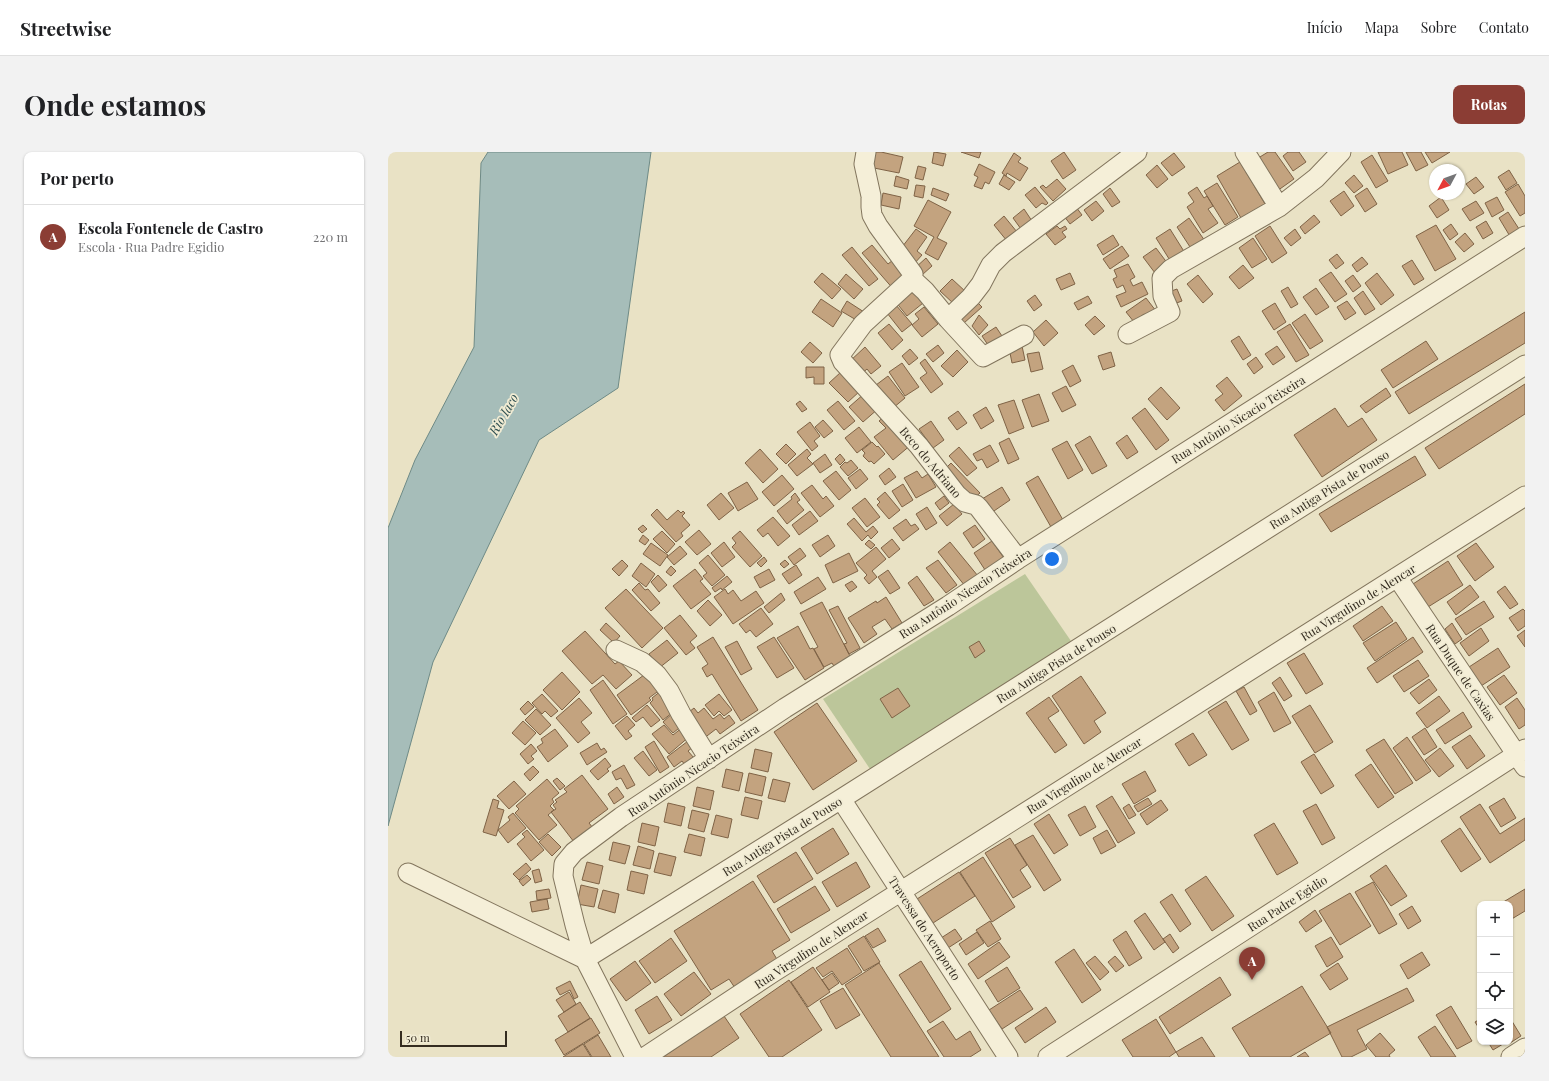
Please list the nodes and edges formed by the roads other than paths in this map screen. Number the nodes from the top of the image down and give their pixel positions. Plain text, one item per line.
1 (866, 152) edge
2 (1137, 152) edge
3 (1245, 152) edge
4 (1341, 152) edge
5 (1279, 207) junction
6 (1525, 236) edge
7 (912, 279) junction
8 (948, 319) junction
9 (1128, 334) dead end
10 (1024, 335) dead end
11 (1525, 365) edge
12 (1525, 496) edge
13 (1018, 558) junction
14 (1397, 577) junction
15 (616, 650) dead end
16 (1522, 756) edge
17 (709, 759) junction
18 (841, 799) junction
19 (408, 873) dead end
20 (901, 891) junction
21 (585, 959) junction
22 (1525, 1048) edge
23 (635, 1057) edge
24 (645, 1057) edge
25 (1008, 1057) edge
26 (1048, 1057) edge
27 (1511, 1057) edge

1 - 7 street
2 - 8 street
3 - 5 street
4 - 5 street
5 - 9 street
6 - 13 street, Rua Antônio Nicacio Teixeira
7 - 8 street
7 - 13 street, Beco do Adriano
8 - 10 street
11 - 18 street, Rua Antiga Pista de Pouso
12 - 14 street, Rua Virgulino de Alencar
13 - 17 street, Rua Antônio Nicacio Teixeira
14 - 16 street, Rua Duque de Caxias
14 - 20 street, Rua Virgulino de Alencar
15 - 17 street
16 - 26 street, Rua Padre Egidio
17 - 21 street, Rua Antônio Nicacio Teixeira
18 - 20 street, Travessa do Aeroporto
18 - 21 street, Rua Antiga Pista de Pouso
19 - 21 street
20 - 24 street, Rua Virgulino de Alencar
20 - 25 street, Travessa do Aeroporto
21 - 23 street
22 - 27 street

